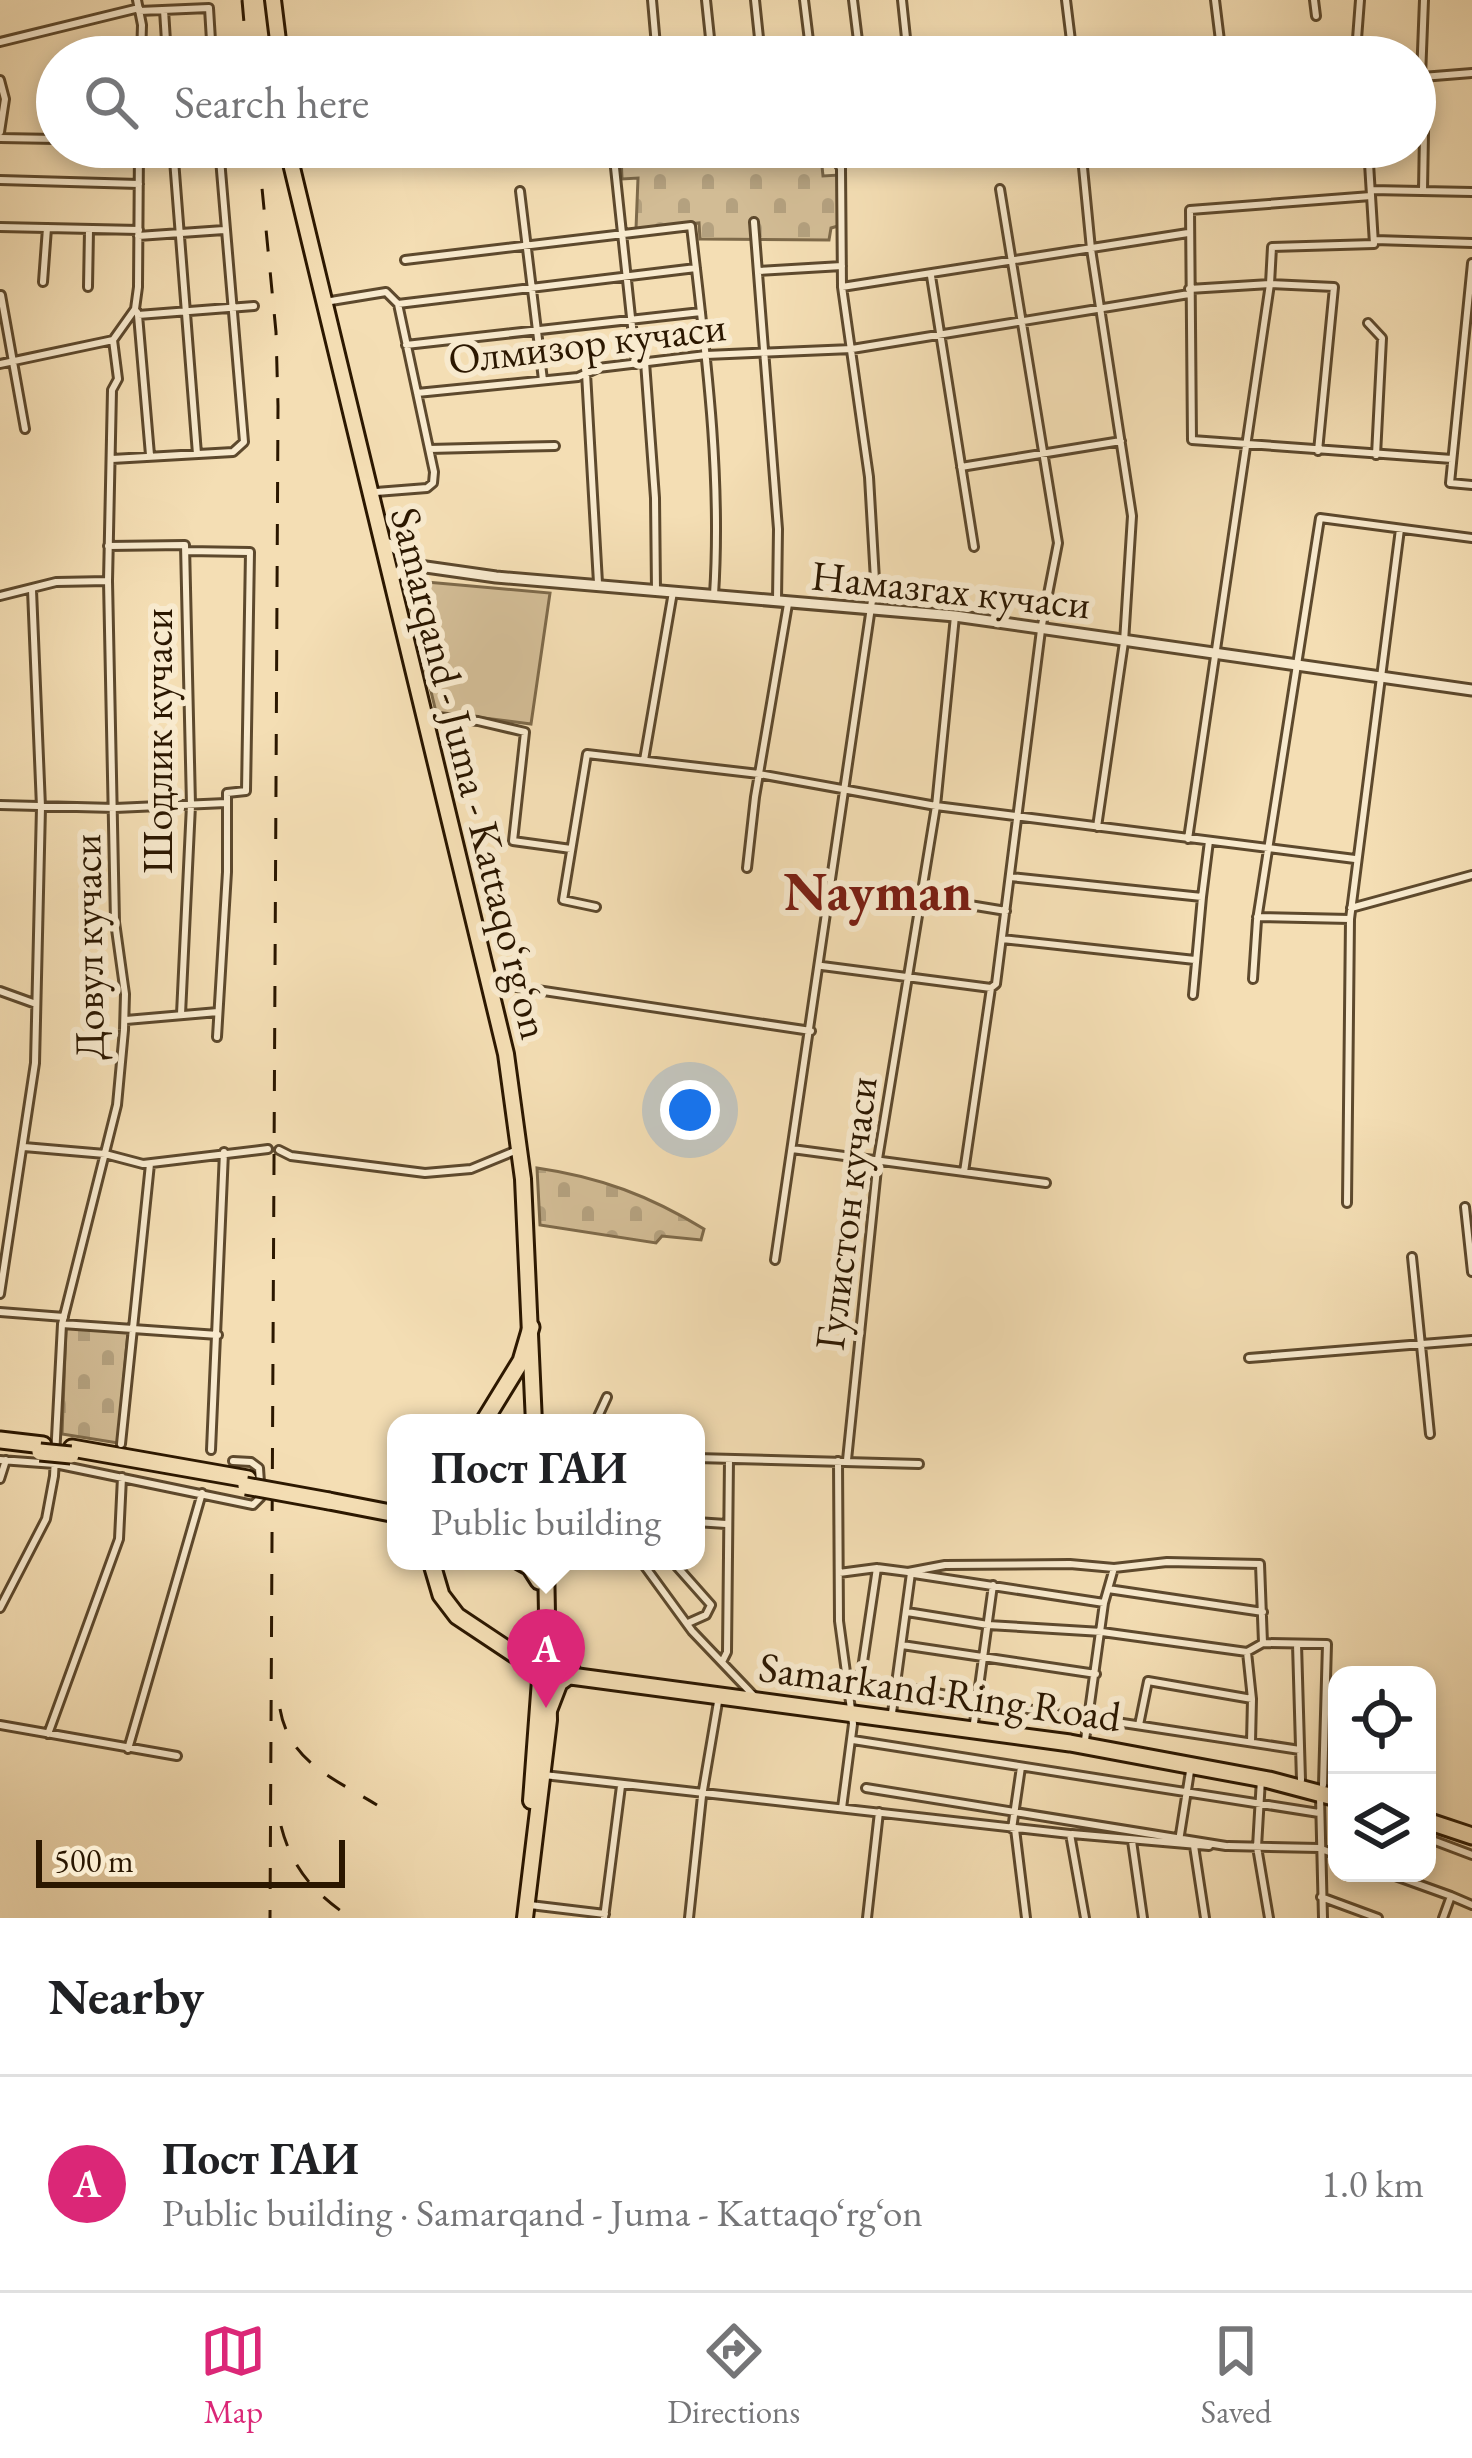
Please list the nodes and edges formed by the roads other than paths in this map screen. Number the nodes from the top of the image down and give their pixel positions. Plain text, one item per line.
1 (270, 0) edge
2 (652, 0) edge
3 (706, 0) edge
4 (755, 0) edge
5 (804, 0) edge
6 (854, 0) edge
7 (902, 0) edge
8 (1066, 0) edge
9 (1215, 0) edge
10 (1314, 0) edge
11 (1360, 0) edge
12 (1424, 0) edge
13 (138, 6) edge
14 (164, 10) junction
15 (1316, 16) dead end
16 (140, 36) edge
17 (166, 36) edge
18 (210, 36) edge
19 (274, 36) edge
20 (656, 36) edge
21 (710, 36) edge
22 (759, 36) edge
23 (808, 36) edge
24 (858, 36) edge
25 (906, 36) edge
26 (1070, 36) edge
27 (1219, 36) edge
28 (1357, 36) edge
29 (1422, 36) edge
30 (0, 43) edge
31 (1472, 73) edge
32 (1436, 76) edge
33 (0, 80) edge
34 (0, 135) edge
35 (36, 138) edge
36 (139, 168) edge
37 (174, 168) edge
38 (221, 168) edge
39 (295, 168) edge
40 (296, 168) edge
41 (615, 168) edge
42 (839, 168) edge
43 (1083, 168) edge
44 (1369, 168) edge
45 (1423, 168) edge
46 (0, 180) edge
47 (139, 184) junction
48 (1000, 189) dead end
49 (1424, 190) junction
50 (520, 191) dead end
51 (1472, 191) edge
52 (1371, 193) junction
53 (754, 221) dead end
54 (0, 227) edge
55 (46, 228) junction
56 (89, 230) junction
57 (225, 230) junction
58 (1188, 232) junction
59 (138, 233) junction
60 (179, 233) junction
61 (622, 233) junction
62 (0, 238) edge
63 (1375, 240) junction
64 (1472, 243) edge
65 (526, 246) junction
66 (1091, 249) junction
67 (405, 260) dead end
68 (1012, 261) junction
69 (1472, 263) edge
70 (842, 266) junction
71 (696, 268) junction
72 (758, 271) junction
73 (931, 275) junction
74 (627, 278) junction
75 (43, 282) dead end
76 (1270, 284) junction
77 (88, 287) dead end
78 (532, 287) junction
79 (842, 287) junction
80 (1189, 291) junction
81 (1, 295) edge
82 (331, 301) junction
83 (398, 304) junction
84 (254, 306) dead end
85 (1100, 307) junction
86 (233, 308) junction
87 (185, 311) junction
88 (137, 312) junction
89 (701, 312) junction
90 (332, 318) junction
91 (631, 320) junction
92 (1023, 320) junction
93 (1368, 323) dead end
94 (1469, 323) edge
95 (537, 332) junction
96 (939, 334) junction
97 (113, 340) junction
98 (406, 345) junction
99 (851, 349) junction
100 (765, 350) junction
101 (706, 355) junction
102 (14, 361) junction
103 (641, 363) junction
104 (0, 364) edge
105 (586, 373) junction
106 (543, 380) junction
107 (417, 393) junction
108 (25, 429) dead end
109 (1121, 441) junction
110 (554, 446) dead end
111 (1247, 447) junction
112 (429, 448) junction
113 (1318, 451) junction
114 (197, 454) junction
115 (1046, 454) junction
116 (1376, 455) junction
117 (151, 456) junction
118 (112, 459) junction
119 (1452, 459) junction
120 (961, 467) junction
121 (1472, 485) edge
122 (376, 492) junction
123 (1400, 529) junction
124 (1472, 538) edge
125 (389, 544) junction
126 (108, 546) junction
127 (974, 547) dead end
128 (186, 551) junction
129 (421, 566) junction
130 (397, 575) junction
131 (108, 581) junction
132 (598, 583) junction
133 (32, 590) junction
134 (656, 590) junction
135 (673, 592) junction
136 (714, 595) junction
137 (0, 596) edge
138 (783, 604) junction
139 (871, 609) junction
140 (955, 616) junction
141 (1041, 630) junction
142 (1124, 642) junction
143 (1216, 656) junction
144 (1298, 667) junction
145 (1380, 679) junction
146 (1472, 690) edge
147 (432, 717) junction
148 (438, 757) junction
149 (644, 760) junction
150 (759, 774) junction
151 (843, 791) junction
152 (226, 803) junction
153 (0, 805) edge
154 (190, 805) junction
155 (936, 806) junction
156 (41, 807) junction
157 (115, 808) junction
158 (1017, 817) junction
159 (1097, 827) junction
160 (1189, 838) junction
161 (1209, 842) junction
162 (571, 848) junction
163 (1269, 850) junction
164 (1355, 860) junction
165 (747, 868) dead end
166 (1472, 875) edge
167 (1010, 878) junction
168 (922, 897) junction
169 (1202, 897) junction
170 (596, 907) dead end
171 (1351, 908) junction
172 (1006, 911) junction
173 (1257, 917) junction
174 (477, 918) junction
175 (1350, 920) junction
176 (1002, 939) junction
177 (1195, 960) junction
178 (820, 966) junction
179 (909, 974) junction
180 (1253, 979) dead end
181 (497, 984) junction
182 (991, 988) junction
183 (0, 992) edge
184 (1193, 995) dead end
185 (36, 1004) junction
186 (218, 1012) junction
187 (181, 1014) junction
188 (124, 1020) junction
189 (811, 1031) junction
190 (217, 1037) dead end
191 (23, 1147) junction
192 (268, 1149) dead end
193 (521, 1149) junction
194 (792, 1149) junction
195 (279, 1150) dead end
196 (224, 1152) junction
197 (105, 1154) junction
198 (878, 1159) junction
199 (150, 1163) junction
200 (964, 1172) junction
201 (1046, 1183) dead end
202 (1348, 1203) dead end
203 (1465, 1207) dead end
204 (1412, 1257) dead end
205 (776, 1260) dead end
206 (1472, 1273) edge
207 (0, 1294) edge
208 (0, 1312) edge
209 (63, 1320) junction
210 (531, 1327) junction
211 (131, 1330) junction
212 (218, 1335) junction
213 (1472, 1340) edge
214 (1420, 1343) junction
215 (1249, 1358) dead end
216 (607, 1397) dead end
217 (488, 1414) edge
218 (536, 1414) edge
219 (537, 1414) edge
220 (599, 1414) edge
221 (1430, 1434) dead end
222 (121, 1444) dead end
223 (211, 1450) dead end
224 (2, 1452) edge
225 (705, 1458) edge
226 (729, 1459) junction
227 (842, 1460) junction
228 (233, 1461) dead end
229 (55, 1464) junction
230 (920, 1465) dead end
231 (122, 1477) junction
232 (0, 1479) edge
233 (202, 1493) junction
234 (387, 1509) edge
235 (705, 1523) edge
236 (726, 1524) junction
237 (877, 1568) junction
238 (1114, 1568) junction
239 (434, 1570) edge
240 (532, 1570) edge
241 (541, 1570) edge
242 (543, 1570) edge
243 (648, 1570) edge
244 (680, 1570) edge
245 (838, 1573) junction
246 (911, 1573) junction
247 (539, 1581) junction
248 (992, 1586) junction
249 (1108, 1589) junction
250 (1104, 1603) junction
251 (0, 1608) edge
252 (907, 1612) junction
253 (1263, 1612) junction
254 (688, 1623) junction
255 (988, 1625) junction
256 (1102, 1632) junction
257 (549, 1640) junction
258 (1263, 1643) junction
259 (1297, 1644) junction
260 (902, 1645) junction
261 (1246, 1652) junction
262 (982, 1657) junction
263 (722, 1662) junction
264 (543, 1669) junction
265 (570, 1672) junction
266 (1096, 1674) junction
267 (860, 1682) dead end
268 (896, 1686) junction
269 (720, 1693) junction
270 (754, 1696) junction
271 (977, 1699) junction
272 (1252, 1699) junction
273 (549, 1709) junction
274 (853, 1711) junction
275 (892, 1713) junction
276 (1090, 1717) junction
277 (974, 1723) junction
278 (0, 1725) edge
279 (1139, 1725) junction
280 (48, 1734) junction
281 (853, 1740) junction
282 (1085, 1740) junction
283 (1250, 1742) junction
284 (128, 1749) junction
285 (1300, 1750) junction
286 (177, 1756) dead end
287 (1191, 1765) junction
288 (1021, 1767) junction
289 (544, 1775) junction
290 (1267, 1777) junction
291 (621, 1786) junction
292 (866, 1788) dead end
293 (1186, 1793) junction
294 (1322, 1793) edge
295 (702, 1796) junction
296 (1260, 1804) junction
297 (842, 1808) junction
298 (1303, 1810) junction
299 (1014, 1811) junction
300 (879, 1812) junction
301 (1319, 1813) junction
302 (1436, 1827) edge
303 (1013, 1829) junction
304 (1070, 1834) junction
305 (1132, 1840) junction
306 (1472, 1840) edge
307 (1179, 1841) junction
308 (1436, 1841) edge
309 (1194, 1846) junction
310 (1226, 1846) junction
311 (1257, 1847) junction
312 (1319, 1848) junction
313 (1328, 1852) edge
314 (1472, 1855) edge
315 (1413, 1882) edge
316 (1451, 1896) junction
317 (1321, 1897) junction
318 (1472, 1905) edge
319 (523, 1914) edge
320 (605, 1916) edge
321 (689, 1918) edge
322 (867, 1918) edge
323 (1026, 1918) edge
324 (1085, 1918) edge
325 (1143, 1918) edge
326 (1205, 1918) edge
327 (1269, 1918) edge
328 (1323, 1918) edge
329 (1378, 1918) edge
330 (1444, 1918) edge

1 - 19 main road
2 - 20 street
3 - 21 street
4 - 22 street
5 - 23 street
6 - 24 street
7 - 25 street
8 - 26 street
9 - 27 street
10 - 15 street
11 - 28 street
12 - 29 street
13 - 14 street
13 - 16 street
13 - 30 street
14 - 17 street
14 - 18 street
31 - 32 street
33 - 34 street
34 - 35 street
36 - 47 street
37 - 60 street
38 - 57 street
39 - 90 main road, Samarqand - Juma - Kattaqo‘rg‘on
40 - 82 main road, Samarqand - Juma - Kattaqo‘rg‘on
41 - 61 street
42 - 70 street
43 - 66 street
44 - 52 street
45 - 49 street
46 - 47 street
47 - 59 street
48 - 68 street
49 - 51 street
49 - 52 street
50 - 65 street
52 - 58 street
52 - 63 street
53 - 72 street
54 - 55 street
54 - 62 street
55 - 56 street
55 - 75 street
56 - 59 street
56 - 77 street
57 - 60 street
57 - 86 street
58 - 66 street
58 - 80 street
59 - 60 street
59 - 88 street
60 - 87 street
61 - 65 street
61 - 71 street
61 - 74 street
63 - 64 street
63 - 76 street
65 - 67 street
65 - 78 street
66 - 68 street
66 - 85 street
68 - 73 street
68 - 92 street
69 - 94 street
70 - 72 street
70 - 79 street
71 - 74 street
71 - 89 street
72 - 100 street
73 - 79 street
73 - 96 street
74 - 78 street
74 - 91 street
76 - 80 street, Олмизор кучаси
76 - 111 street
76 - 113 street, Олмизор кучаси
78 - 83 street
78 - 95 street
79 - 99 street
80 - 85 street, Олмизор кучаси
80 - 111 street
81 - 102 street
82 - 83 street, Олмизор кучаси
82 - 90 main road, Samarqand - Juma - Kattaqo‘rg‘on
83 - 98 street, Олмизор кучаси
84 - 86 street
85 - 92 street, Олмизор кучаси
85 - 109 street
86 - 87 street
86 - 114 street
87 - 88 street
87 - 114 street
88 - 97 street
88 - 117 street
89 - 91 street
89 - 101 street
90 - 122 main road, Samarqand - Juma - Kattaqo‘rg‘on
90 - 148 main road, Samarqand - Juma - Kattaqo‘rg‘on
91 - 95 street
91 - 103 street
92 - 96 street, Олмизор кучаси
92 - 115 street
93 - 116 street
94 - 119 street
95 - 98 street
95 - 106 street
96 - 99 street, Олмизор кучаси
96 - 120 street
97 - 102 street
97 - 118 street, Довул кучаси
98 - 107 street, Олмизор кучаси
99 - 100 street, Олмизор кучаси
99 - 139 street
100 - 101 street, Олмизор кучаси
100 - 138 street
101 - 103 street, Олмизор кучаси
101 - 136 street
102 - 104 street
102 - 108 street
103 - 105 street, Олмизор кучаси
103 - 134 street
105 - 106 street, Олмизор кучаси
105 - 132 street
106 - 107 street, Олмизор кучаси
107 - 112 street, Олмизор кучаси
109 - 115 street
109 - 142 street
110 - 112 street
111 - 113 street
111 - 143 street
112 - 122 street
113 - 116 street
114 - 117 street
115 - 120 street
115 - 141 street
116 - 119 street
117 - 118 street
118 - 126 street, Довул кучаси
119 - 121 street
120 - 127 street
122 - 125 main road, Samarqand - Juma - Kattaqo‘rg‘on
123 - 124 street
123 - 144 street
123 - 145 street
125 - 129 street
125 - 130 main road, Samarqand - Juma - Kattaqo‘rg‘on
126 - 128 street, Шодлик кучаси
126 - 131 street, Довул кучаси
128 - 152 street
128 - 154 street, Шодлик кучаси
129 - 130 street
129 - 132 street, Намазгах кучаси
130 - 147 main road, Samarqand - Juma - Kattaqo‘rg‘on
131 - 133 street
131 - 157 street, Довул кучаси
132 - 134 street, Намазгах кучаси
133 - 137 street
133 - 156 street
134 - 135 street, Намазгах кучаси
135 - 136 street, Намазгах кучаси
135 - 149 street
136 - 138 street, Намазгах кучаси
138 - 139 street, Намазгах кучаси
138 - 150 street
139 - 140 street, Намазгах кучаси
139 - 151 street
140 - 141 street, Намазгах кучаси
140 - 155 street, Гулистон кучаси
141 - 142 street, Намазгах кучаси
141 - 158 street
142 - 143 street, Намазгах кучаси
142 - 159 street
143 - 144 street, Намазгах кучаси
143 - 160 street
144 - 145 street, Намазгах кучаси
144 - 163 street
145 - 146 street, Намазгах кучаси
145 - 164 street
147 - 148 main road, Samarqand - Juma - Kattaqo‘rg‘on
147 - 162 street
148 - 174 main road, Samarqand - Juma - Kattaqo‘rg‘on
149 - 150 street
149 - 162 street
150 - 151 street
150 - 165 street
151 - 155 street
151 - 178 street
152 - 154 street
152 - 186 street
153 - 156 street
154 - 157 street
154 - 187 street, Шодлик кучаси
155 - 158 street
155 - 168 street, Гулистон кучаси
156 - 157 street
156 - 185 street
157 - 188 street, Довул кучаси
158 - 159 street
158 - 167 street
159 - 160 street
160 - 161 street
161 - 163 street
161 - 169 street
162 - 170 street
163 - 164 street
163 - 173 street
164 - 171 street
166 - 171 street
167 - 169 street
167 - 172 street
168 - 172 street
168 - 179 street, Гулистон кучаси
169 - 177 street
171 - 175 street
172 - 176 street
173 - 175 street
173 - 180 street
174 - 181 main road, Samarqand - Juma - Kattaqo‘rg‘on
174 - 193 main road, Samarqand - Juma - Kattaqo‘rg‘on
175 - 202 street
176 - 177 street
176 - 182 street
177 - 184 street
178 - 179 street
178 - 189 street
179 - 182 street
179 - 198 street, Гулистон кучаси
181 - 189 street
181 - 219 main road, Samarqand - Juma - Kattaqo‘rg‘on
182 - 200 street
183 - 185 street
185 - 191 street
186 - 187 street
186 - 190 street
187 - 188 street
188 - 197 street, Довул кучаси
189 - 194 street
191 - 197 street
191 - 207 street
192 - 196 street
193 - 195 street
193 - 210 main road, Samarqand - Juma - Kattaqo‘rg‘on
194 - 198 street
194 - 205 street
196 - 199 street
196 - 212 street
197 - 199 street
197 - 209 street, Довул кучаси
198 - 200 street
198 - 227 street, Гулистон кучаси
199 - 211 street
200 - 201 street
203 - 206 street
204 - 214 street
208 - 209 street
209 - 211 street
209 - 229 street, Довул кучаси
210 - 217 highway
210 - 218 main road, Samarqand - Juma - Kattaqo‘rg‘on
211 - 212 street
211 - 222 street
212 - 223 street
213 - 214 street
214 - 215 street
214 - 221 street
216 - 220 street
224 - 229 street
224 - 232 street
224 - 234 highway, bridge
225 - 226 street
226 - 227 street
226 - 236 street
227 - 230 street
227 - 245 street, Гулистон кучаси
228 - 233 street
229 - 231 street
229 - 251 street, Довул кучаси
231 - 233 street
231 - 280 street
233 - 284 street
235 - 236 street
236 - 263 street
237 - 245 street
237 - 246 street
237 - 267 street
238 - 246 street
238 - 249 street
238 - 253 street
239 - 264 highway, Samarkand Ring Road
240 - 247 highway
241 - 247 main road
242 - 257 main road
243 - 254 street
244 - 254 street
245 - 274 street, Гулистон кучаси
246 - 248 street
246 - 252 street
247 - 264 main road
248 - 250 street
248 - 255 street
249 - 250 street
249 - 253 street
250 - 256 street
252 - 255 street
252 - 260 street
253 - 258 street
254 - 263 street
255 - 256 street
255 - 262 street
256 - 261 street
256 - 266 street
257 - 264 main road
257 - 265 highway
258 - 259 street
258 - 261 street
259 - 285 street
259 - 294 street
260 - 262 street
260 - 268 street
261 - 272 street
262 - 266 street
262 - 271 street
263 - 270 street
264 - 265 highway, Samarkand Ring Road
264 - 273 main road
264 - 319 main road
265 - 269 highway, Samarkand Ring Road
265 - 273 highway
266 - 276 street
268 - 271 street
268 - 275 street
269 - 270 highway, Samarkand Ring Road
269 - 274 highway, Samarkand Ring Road
269 - 295 street
270 - 274 highway, Samarkand Ring Road
271 - 276 street
271 - 277 street
272 - 279 street
272 - 283 street
273 - 289 main road
274 - 275 highway, Samarkand Ring Road
274 - 281 street, Гулистон кучаси
274 - 287 highway, Samarkand Ring Road
275 - 277 highway, Samarkand Ring Road
276 - 279 street
276 - 282 street
277 - 282 highway, Samarkand Ring Road
278 - 280 street
279 - 283 street
280 - 284 street
281 - 288 street
281 - 297 street, Гулистон кучаси
282 - 290 highway, Samarkand Ring Road
283 - 285 street
284 - 286 street
285 - 294 street
287 - 290 highway, Samarkand Ring Road
287 - 293 street
288 - 293 street
288 - 299 street
289 - 291 street
289 - 319 main road
290 - 294 highway, Samarkand Ring Road
290 - 296 street
291 - 295 street
291 - 320 street
292 - 299 street
293 - 296 street
293 - 307 street
294 - 298 street
294 - 301 street
295 - 297 street
295 - 321 street
296 - 298 street
296 - 311 street
297 - 300 street
298 - 301 street
299 - 303 street
299 - 307 street
300 - 303 street
300 - 322 street
301 - 312 street
302 - 306 highway
303 - 304 street
303 - 323 street
304 - 305 street
304 - 324 street
305 - 307 street
305 - 325 street
307 - 309 street
307 - 310 street
308 - 314 street
309 - 310 street
309 - 326 street
310 - 311 street
311 - 312 street
311 - 327 street
312 - 313 street
312 - 317 street
315 - 316 street
316 - 318 street
316 - 330 street
317 - 328 street
317 - 329 street
319 - 320 street

